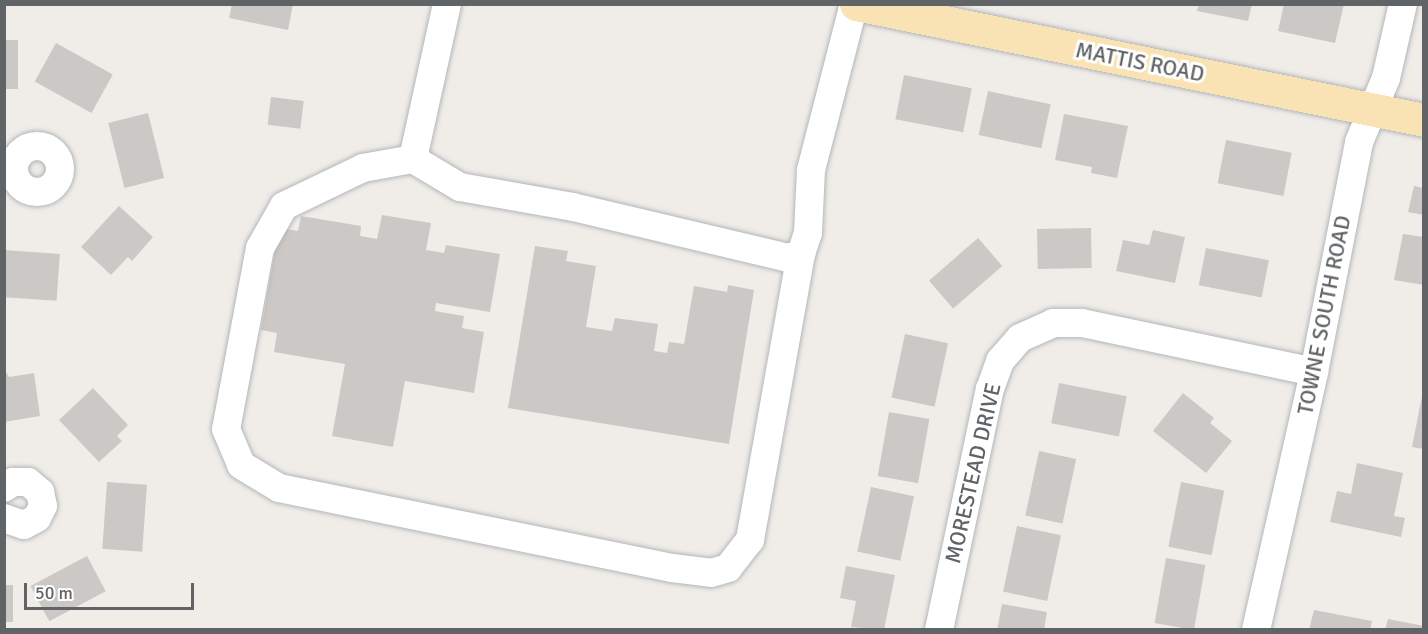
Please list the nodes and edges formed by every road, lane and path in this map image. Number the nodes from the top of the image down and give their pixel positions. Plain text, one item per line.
1 (447, 4) edge
2 (855, 4) edge
3 (1403, 4) edge
4 (1372, 109) junction
5 (1424, 120) edge
6 (413, 159) junction
7 (801, 254) junction
8 (1314, 372) junction
9 (4, 488) edge
10 (4, 518) edge
11 (939, 630) edge
12 (1256, 630) edge

1 - 6 street
2 - 4 main road, MATTIS ROAD
2 - 7 street
3 - 4 street, TOWNE SOUTH ROAD
4 - 5 main road, MATTIS ROAD
4 - 8 street, TOWNE SOUTH ROAD
6 - 7 street
6 - 7 street
8 - 11 street, MORESTEAD DRIVE
8 - 12 street, TOWNE SOUTH ROAD
9 - 10 street

